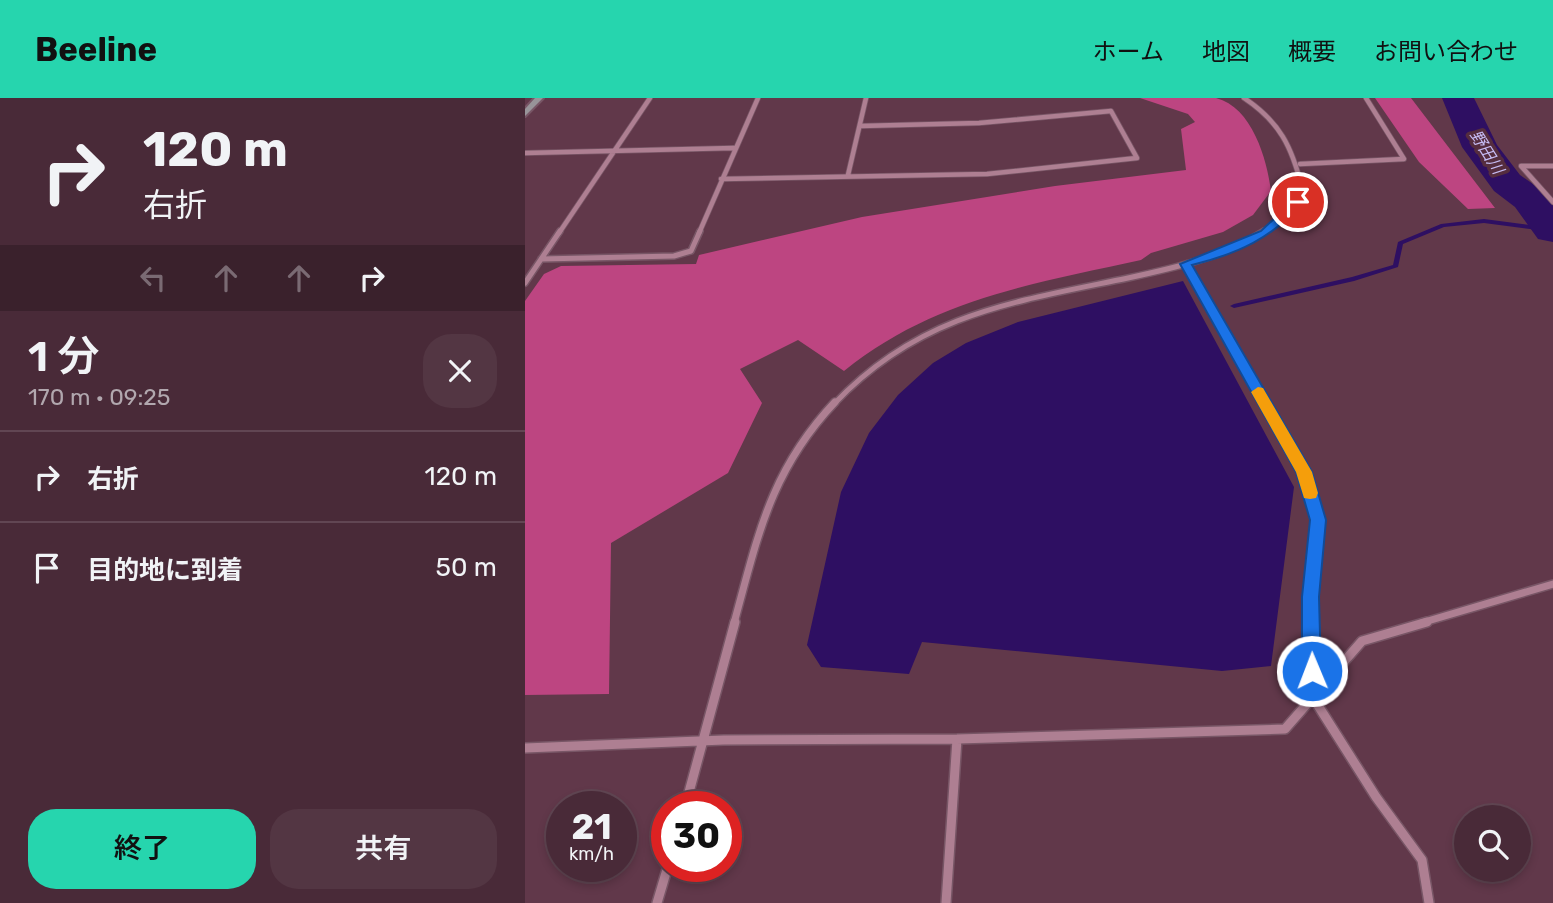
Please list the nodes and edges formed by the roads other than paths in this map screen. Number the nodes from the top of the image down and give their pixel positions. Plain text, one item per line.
1 (539, 98) edge
2 (650, 98) edge
3 (758, 98) edge
4 (866, 98) edge
5 (1244, 98) edge
6 (1366, 98) edge
7 (525, 114) edge
8 (860, 126) junction
9 (734, 148) junction
10 (614, 150) junction
11 (525, 153) edge
12 (1300, 164) junction
13 (1553, 166) edge
14 (848, 175) junction
15 (721, 179) junction
16 (1553, 202) edge
17 (541, 259) junction
18 (1185, 264) junction
19 (525, 283) edge
20 (1553, 584) edge
21 (1312, 696) junction
22 (957, 739) junction
23 (703, 741) junction
24 (525, 748) edge
25 (689, 791) edge
26 (663, 882) edge
27 (657, 903) edge
28 (946, 903) edge
29 (1429, 903) edge

1 - 7 street
2 - 10 street
3 - 9 street
4 - 8 street
5 - 12 street
6 - 12 street
8 - 14 street
8 - 14 street
9 - 10 street
9 - 15 street
10 - 11 street
10 - 17 street
12 - 18 street
13 - 16 street
14 - 15 street
15 - 17 street
17 - 19 street
18 - 21 street
18 - 23 street
20 - 21 street
21 - 22 street
21 - 29 street
22 - 23 street
22 - 28 street
23 - 24 street
23 - 25 street
26 - 27 street

